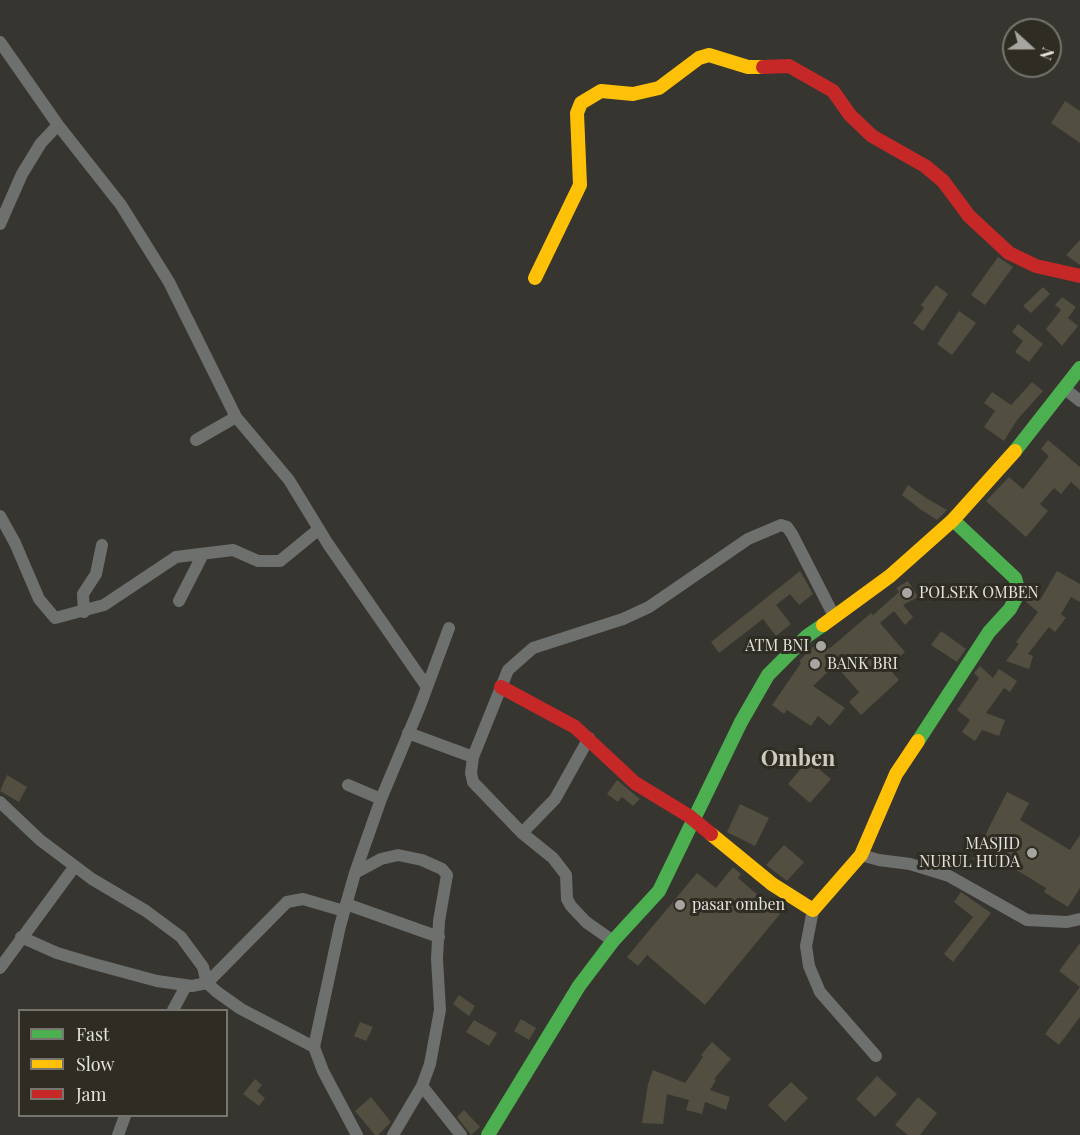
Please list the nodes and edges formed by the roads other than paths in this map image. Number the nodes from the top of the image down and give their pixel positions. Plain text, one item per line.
1 (0, 42) edge
2 (58, 125) junction
3 (0, 224) edge
4 (1080, 276) edge
5 (535, 278) dead end
6 (1080, 368) edge
7 (1064, 388) junction
8 (1080, 401) edge
9 (236, 417) junction
10 (196, 440) dead end
11 (0, 516) edge
12 (953, 520) junction
13 (319, 529) junction
14 (102, 545) dead end
15 (203, 554) junction
16 (179, 602) dead end
17 (84, 612) junction
18 (834, 616) junction
19 (449, 628) dead end
20 (427, 687) junction
21 (501, 687) junction
22 (408, 733) junction
23 (589, 738) junction
24 (473, 757) junction
25 (348, 786) dead end
26 (381, 799) junction
27 (0, 802) edge
28 (695, 821) junction
29 (522, 833) junction
30 (861, 855) junction
31 (75, 866) junction
32 (355, 873) junction
33 (345, 908) junction
34 (813, 910) junction
35 (1080, 919) edge
36 (21, 937) junction
37 (439, 937) junction
38 (613, 941) junction
39 (0, 968) edge
40 (207, 983) junction
41 (186, 986) junction
42 (174, 1009) edge
43 (314, 1047) junction
44 (876, 1056) dead end
45 (422, 1086) junction
46 (125, 1117) edge
47 (118, 1135) edge
48 (357, 1135) edge
49 (393, 1135) edge
50 (460, 1135) edge
51 (488, 1135) edge

1 - 2 street
2 - 3 street
2 - 9 street
4 - 5 street
6 - 7 street
7 - 8 street
7 - 12 street
9 - 10 street
9 - 13 street
11 - 17 street
12 - 18 street
12 - 30 street
13 - 15 street
13 - 20 street
14 - 17 street
15 - 16 street
15 - 17 street
18 - 21 street
18 - 28 street
19 - 20 street
20 - 22 street
21 - 23 street
21 - 24 street
22 - 24 street
22 - 26 street
23 - 28 street
23 - 29 street
24 - 29 street
25 - 26 street
26 - 32 street
27 - 31 street
28 - 34 street
28 - 38 street
29 - 38 street
30 - 34 street
30 - 35 street
31 - 36 street
31 - 40 street
32 - 33 street
32 - 37 street
33 - 37 street
33 - 40 street
33 - 43 street
34 - 44 street
36 - 39 street
36 - 41 street
37 - 45 street
38 - 51 street
40 - 41 street
40 - 43 street
41 - 42 street
43 - 48 street
45 - 49 street
45 - 50 street
46 - 47 street

